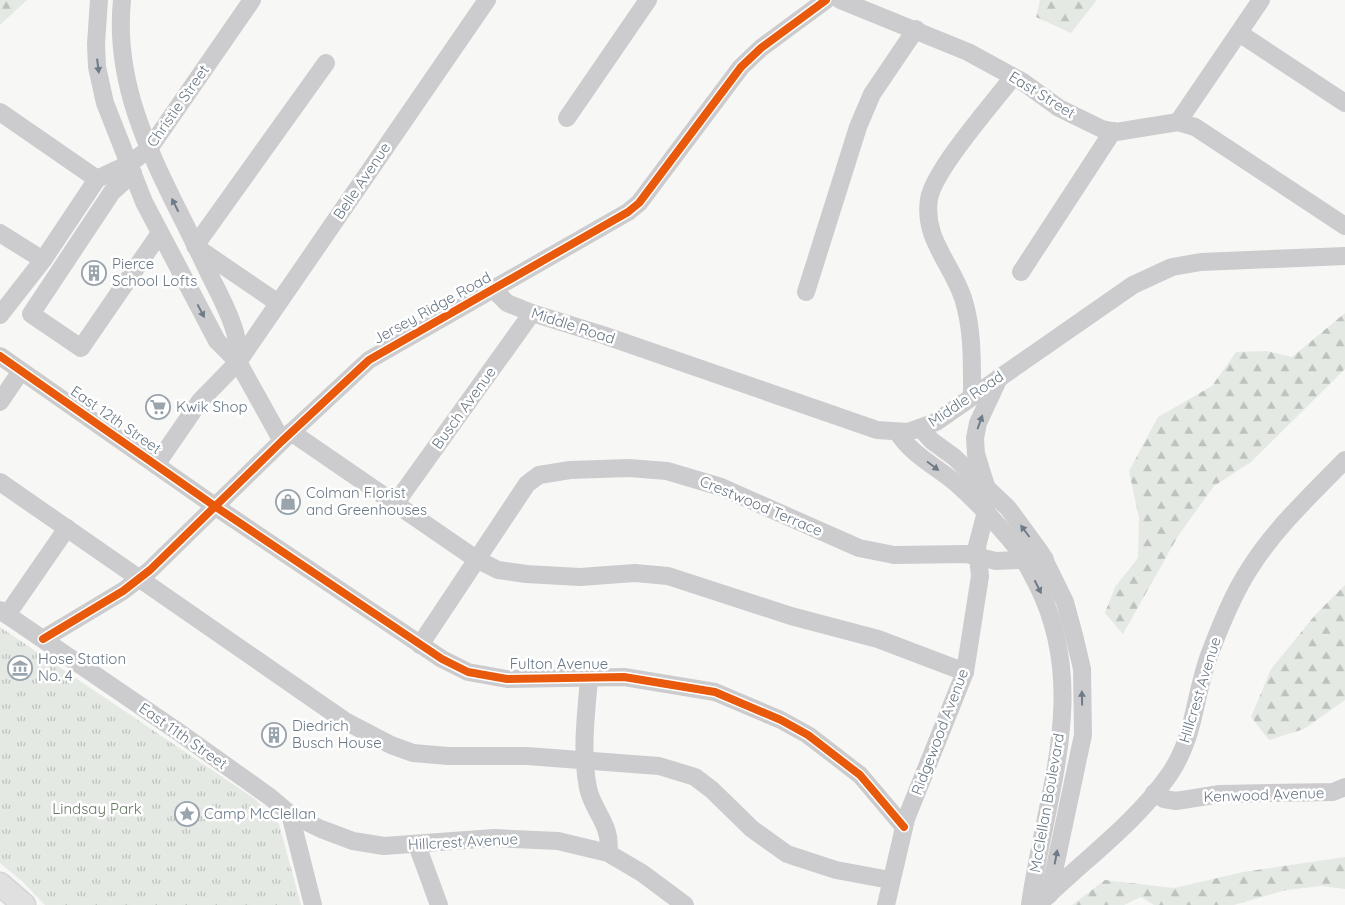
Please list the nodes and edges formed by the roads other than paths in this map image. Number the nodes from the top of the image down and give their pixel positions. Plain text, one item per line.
1 (99, 0) edge
2 (122, 0) edge
3 (252, 0) edge
4 (486, 0) edge
5 (648, 0) edge
6 (826, 0) edge
7 (840, 0) edge
8 (1261, 0) edge
9 (96, 28) junction
10 (119, 28) junction
11 (916, 29) junction
12 (1239, 33) junction
13 (326, 63) dead end
14 (1013, 76) junction
15 (1345, 103) edge
16 (0, 112) edge
17 (567, 118) dead end
18 (1178, 122) junction
19 (1113, 131) junction
20 (149, 150) junction
21 (131, 168) junction
22 (98, 179) junction
23 (152, 217) junction
24 (1345, 226) edge
25 (0, 233) edge
26 (160, 233) junction
27 (196, 246) junction
28 (1345, 256) edge
29 (43, 260) junction
30 (1022, 272) dead end
31 (494, 289) junction
32 (806, 292) dead end
33 (278, 304) junction
34 (532, 313) junction
35 (0, 315) edge
36 (0, 356) edge
37 (238, 362) junction
38 (21, 371) junction
39 (1000, 376) junction
40 (972, 396) junction
41 (0, 402) edge
42 (921, 429) junction
43 (898, 433) junction
44 (287, 436) junction
45 (1345, 460) edge
46 (156, 465) junction
47 (0, 482) edge
48 (986, 486) junction
49 (395, 504) junction
50 (216, 507) junction
51 (986, 512) junction
52 (67, 528) junction
53 (978, 557) junction
54 (476, 559) junction
55 (1045, 559) junction
56 (1025, 560) junction
57 (140, 578) junction
58 (3, 612) edge
59 (43, 639) junction
60 (420, 644) junction
61 (965, 672) junction
62 (589, 679) junction
63 (584, 760) junction
64 (1345, 787) edge
65 (1154, 793) junction
66 (290, 814) junction
67 (904, 827) junction
68 (417, 845) junction
69 (608, 853) junction
70 (890, 880) junction
71 (0, 884) edge
72 (1045, 901) edge
73 (24, 905) edge
74 (313, 905) edge
75 (439, 905) edge
76 (685, 905) edge
77 (886, 905) edge
78 (1030, 905) edge

1 - 9 street
2 - 10 street
3 - 20 street, Christie Street
4 - 33 street, Belle Avenue
5 - 17 street
6 - 31 street, Jersey Ridge Road
7 - 11 street, East Street
8 - 12 street
9 - 10 street
9 -> 21 street
10 - 20 street
11 - 14 street, East Street
11 - 32 street
12 - 15 street
12 - 18 street
13 - 27 street
14 - 19 street, East Street
14 - 40 street
16 - 22 street
18 - 19 street, East Street
18 - 24 street
19 - 30 street
20 - 21 street, Christie Street
27 -> 20 street
21 - 22 street, Christie Street
21 - 23 street
21 - 26 street
22 - 29 street
23 - 26 street
23 - 27 street
25 - 29 street
26 -> 37 street
27 - 33 street
27 - 37 street
28 - 39 street, Middle Road
29 - 35 street
31 - 34 street, Middle Road
31 - 44 street, Jersey Ridge Road
33 - 37 street, Belle Avenue
34 - 43 street, Middle Road
34 - 49 street, Busch Avenue
36 - 38 street, East 12th Street
37 - 44 street
37 - 46 street, Belle Avenue
38 - 41 street
38 - 46 street, East 12th Street
39 - 40 street, Middle Road
48 -> 39 street, McClellan Boulevard
40 - 42 street, Middle Road
42 - 43 street, Middle Road
42 - 48 street, McClellan Boulevard
43 -> 51 street, McClellan Boulevard
44 - 49 street
44 - 50 street, Jersey Ridge Road
45 - 65 street, Hillcrest Avenue
46 - 50 street, East 12th Street
47 - 52 street
48 - 51 street, Ridgewood Avenue
55 -> 48 street, McClellan Boulevard
49 - 54 street
50 - 57 street, Jersey Ridge Road
50 - 60 street, Fulton Avenue
51 - 53 street, Ridgewood Avenue
51 - 56 street, McClellan Boulevard
52 - 57 street
52 - 58 street
53 - 54 street, Crestwood Terrace
53 - 56 street
53 - 61 street, Ridgewood Avenue
54 - 60 street, Crestwood Terrace
54 - 61 street
55 - 56 street
72 -> 55 street, McClellan Boulevard
56 -> 78 street, McClellan Boulevard
57 - 59 street, Jersey Ridge Road
57 - 63 street
58 - 59 street, East 11th Street
59 - 66 street, East 11th Street
60 - 62 street, Fulton Avenue
61 - 67 street, Ridgewood Avenue
62 - 63 street
62 - 67 street, Fulton Avenue
63 - 69 street
63 - 70 street
64 - 65 street, Kenwood Avenue
65 - 72 street, Hillcrest Avenue
66 - 68 street, Hillcrest Avenue
66 - 74 street
67 - 70 street, Ridgewood Avenue
68 - 69 street, Hillcrest Avenue
68 - 75 street
69 - 76 street, Hillcrest Avenue
70 - 77 street, Ridgewood Avenue
71 - 73 main road

